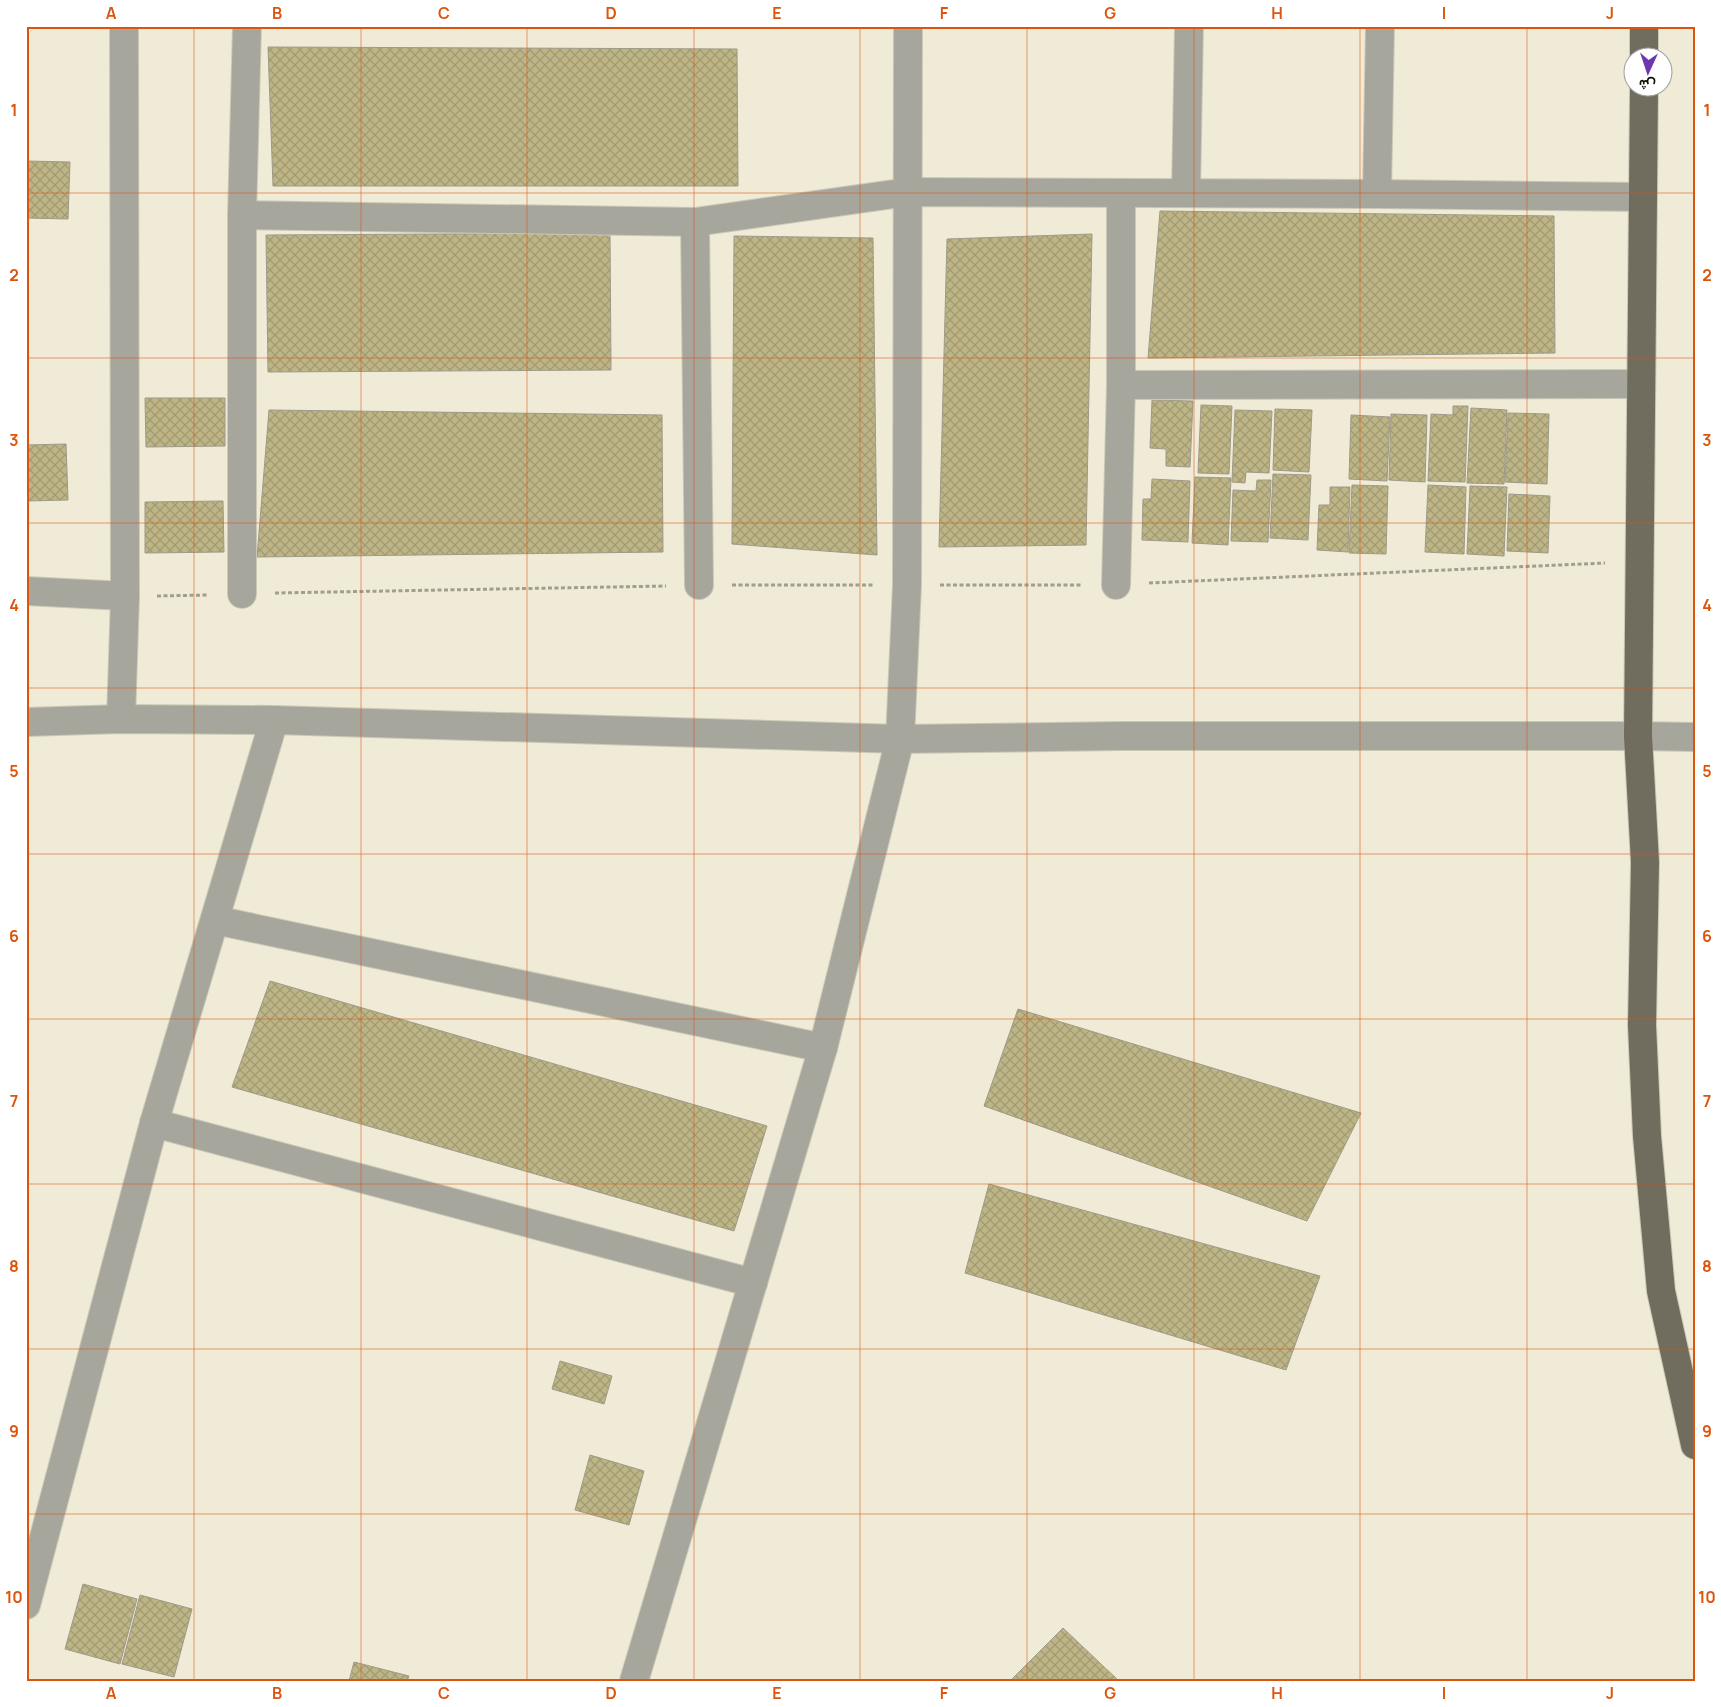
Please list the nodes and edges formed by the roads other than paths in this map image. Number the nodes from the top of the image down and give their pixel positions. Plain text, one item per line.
1 (124, 26) edge
2 (247, 26) edge
3 (908, 26) edge
4 (1190, 26) edge
5 (1380, 26) edge
6 (1644, 26) edge
7 (1644, 48) edge
8 (1644, 98) edge
9 (908, 192) junction
10 (1186, 192) junction
11 (1121, 193) junction
12 (1377, 194) junction
13 (1643, 197) junction
14 (242, 215) junction
15 (695, 222) junction
16 (1640, 384) junction
17 (1121, 385) junction
18 (699, 585) dead end
19 (1116, 585) dead end
20 (26, 592) edge
21 (242, 594) dead end
22 (125, 596) junction
23 (121, 719) junction
24 (274, 720) junction
25 (26, 722) edge
26 (1638, 736) junction
27 (1695, 737) edge
28 (900, 740) junction
29 (215, 920) junction
30 (824, 1048) junction
31 (154, 1123) junction
32 (754, 1283) junction
33 (1695, 1445) edge
34 (26, 1605) edge
35 (634, 1681) edge

1 - 22 street
2 - 14 street
3 - 9 street
4 - 10 street
5 - 12 street
6 - 7 main road
8 - 13 main road
9 - 11 street
9 - 15 street
9 - 28 street
10 - 11 street
10 - 12 street
11 - 17 street
12 - 13 street
13 - 16 main road
14 - 15 street
14 - 21 street
15 - 18 street
16 - 17 street
16 - 26 main road
17 - 19 street
20 - 22 street
22 - 23 street
23 - 24 street
23 - 25 street
24 - 28 street
24 - 29 street
26 - 27 street
26 - 28 street
26 - 33 main road
28 - 30 street
29 - 30 street
29 - 31 street
30 - 32 street
31 - 32 street
31 - 34 street
32 - 35 street

